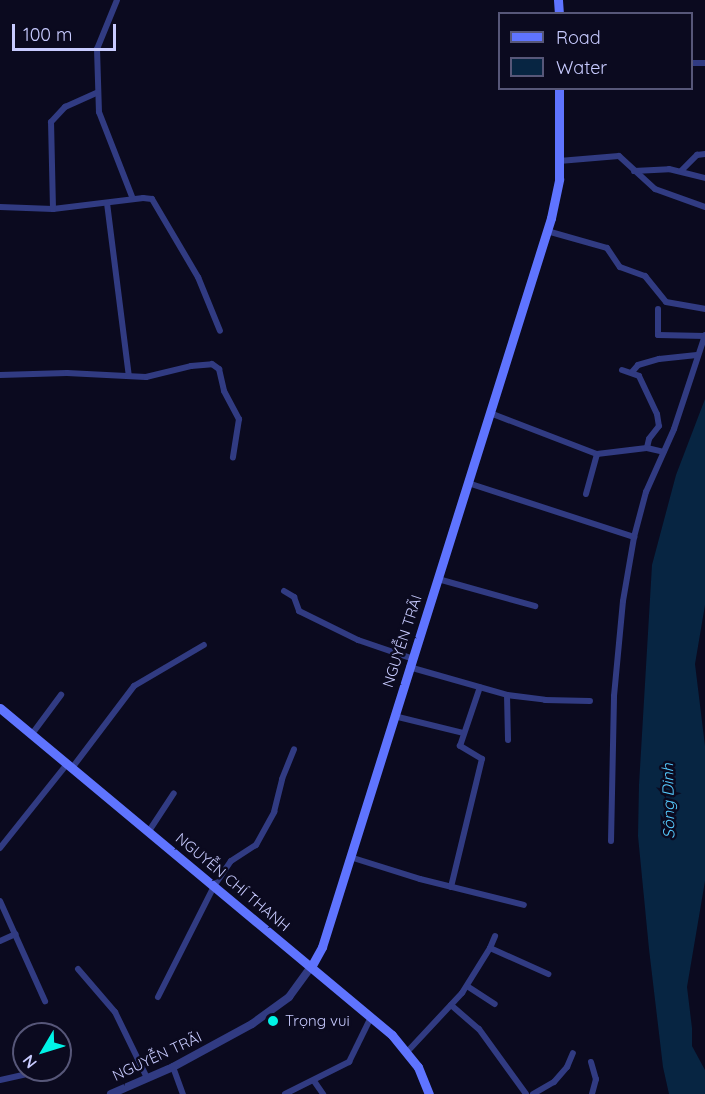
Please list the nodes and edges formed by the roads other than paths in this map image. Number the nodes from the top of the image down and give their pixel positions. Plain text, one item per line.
1 (117, 0) edge
2 (559, 90) edge
3 (98, 92) junction
4 (705, 154) edge
5 (559, 162) junction
6 (634, 171) junction
7 (681, 171) junction
8 (705, 178) edge
9 (133, 199) junction
10 (107, 203) junction
11 (0, 207) edge
12 (705, 207) edge
13 (53, 209) junction
14 (547, 231) junction
15 (658, 309) dead end
16 (705, 309) edge
17 (220, 331) dead end
18 (705, 335) edge
19 (697, 355) junction
20 (622, 370) dead end
21 (632, 372) junction
22 (0, 375) edge
23 (129, 376) junction
24 (490, 413) junction
25 (647, 448) junction
26 (664, 452) junction
27 (597, 454) junction
28 (233, 458) dead end
29 (468, 483) junction
30 (586, 494) dead end
31 (634, 537) junction
32 (438, 579) junction
33 (284, 591) dead end
34 (535, 606) dead end
35 (204, 645) dead end
36 (410, 662) junction
37 (480, 687) junction
38 (61, 695) dead end
39 (507, 695) junction
40 (590, 701) dead end
41 (0, 708) edge
42 (394, 716) junction
43 (465, 733) junction
44 (32, 734) junction
45 (508, 740) dead end
46 (294, 749) dead end
47 (70, 766) junction
48 (174, 793) dead end
49 (149, 831) junction
50 (611, 841) dead end
51 (0, 848) edge
52 (350, 857) junction
53 (214, 886) junction
54 (451, 886) junction
55 (0, 901) edge
56 (524, 905) dead end
57 (16, 934) junction
58 (495, 936) dead end
59 (0, 942) edge
60 (490, 948) junction
61 (311, 967) junction
62 (78, 969) dead end
63 (548, 974) dead end
64 (467, 986) junction
65 (158, 997) dead end
66 (45, 1000) dead end
67 (495, 1004) dead end
68 (451, 1005) junction
69 (371, 1017) junction
70 (408, 1052) junction
71 (573, 1053) dead end
72 (591, 1062) dead end
73 (173, 1067) junction
74 (147, 1078) junction
75 (314, 1081) junction
76 (111, 1094) edge
77 (183, 1094) edge
78 (285, 1094) edge
79 (323, 1094) edge
80 (429, 1094) edge
81 (526, 1094) edge
82 (533, 1094) edge
83 (592, 1094) edge

1 - 3 street
2 - 5 main road, NGUYỄN TRÃI
3 - 9 street
3 - 13 street
4 - 7 street
5 - 6 street
5 - 14 main road, NGUYỄN TRÃI
6 - 7 street
6 - 12 street
7 - 8 street
9 - 10 street
9 - 17 street
10 - 13 street
10 - 23 street
11 - 13 street
14 - 16 street
14 - 24 main road, NGUYỄN TRÃI
15 - 18 street
18 - 19 street
19 - 21 street
19 - 26 street
20 - 21 street
21 - 25 street
22 - 23 street
23 - 28 street
24 - 27 street
24 - 29 main road, NGUYỄN TRÃI
25 - 26 street
25 - 27 street
26 - 31 street
27 - 30 street
29 - 31 street
29 - 32 main road, NGUYỄN TRÃI
31 - 50 street
32 - 34 street
32 - 36 main road, NGUYỄN TRÃI
33 - 36 street
35 - 47 street
36 - 37 street
36 - 42 main road, NGUYỄN TRÃI
37 - 39 street
37 - 43 street
38 - 44 street
39 - 40 street
39 - 45 street
41 - 44 main road, NGUYỄN CHÍ THANH
42 - 43 street
42 - 52 main road, NGUYỄN TRÃI
43 - 54 street
44 - 47 main road, NGUYỄN CHÍ THANH
46 - 53 street
47 - 49 main road, NGUYỄN CHÍ THANH
47 - 51 street
48 - 49 street
49 - 53 main road, NGUYỄN CHÍ THANH
52 - 54 street
52 - 61 main road, NGUYỄN TRÃI
53 - 61 main road, NGUYỄN CHÍ THANH
53 - 65 street
54 - 56 street
55 - 57 street
57 - 59 street
57 - 66 street
58 - 60 street
60 - 63 street
60 - 64 street
61 - 69 main road, NGUYỄN CHÍ THANH
61 - 73 street, NGUYỄN TRÃI
62 - 74 street
64 - 67 street
64 - 68 street
68 - 70 street
68 - 81 street
69 - 70 main road, NGUYỄN CHÍ THANH
69 - 75 street
70 - 80 main road, NGUYỄN CHÍ THANH
71 - 82 street
72 - 83 street
73 - 74 street, NGUYỄN TRÃI
73 - 77 street
74 - 76 street, NGUYỄN TRÃI
75 - 78 street
75 - 79 street

